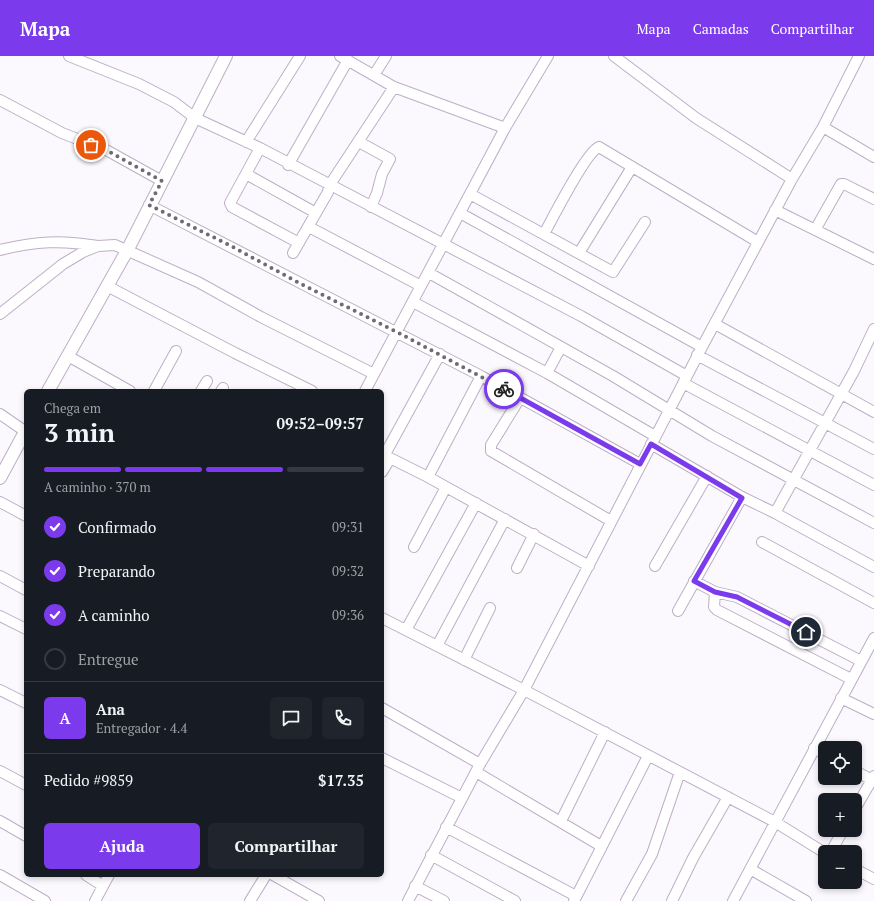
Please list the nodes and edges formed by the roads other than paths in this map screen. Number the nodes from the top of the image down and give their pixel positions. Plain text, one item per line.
1 (69, 56) edge
2 (224, 56) edge
3 (300, 56) edge
4 (386, 56) edge
5 (614, 56) edge
6 (859, 56) edge
7 (545, 57) edge
8 (344, 58) edge
9 (374, 75) junction
10 (394, 87) junction
11 (0, 100) edge
12 (195, 118) junction
13 (823, 127) junction
14 (505, 128) junction
15 (246, 142) junction
16 (359, 142) junction
17 (260, 148) junction
18 (874, 157) edge
19 (288, 165) junction
20 (632, 167) junction
21 (246, 174) junction
22 (792, 179) junction
23 (162, 181) junction
24 (329, 186) junction
25 (470, 194) junction
26 (874, 198) edge
27 (149, 205) junction
28 (371, 207) junction
29 (775, 210) junction
30 (316, 213) junction
31 (460, 213) junction
32 (645, 222) dead end
33 (309, 227) junction
34 (815, 230) junction
35 (544, 234) junction
36 (758, 242) junction
37 (299, 243) junction
38 (443, 245) junction
39 (98, 246) junction
40 (128, 249) junction
41 (0, 250) edge
42 (294, 253) dead end
43 (579, 253) junction
44 (874, 259) edge
45 (429, 272) junction
46 (107, 286) junction
47 (421, 286) junction
48 (413, 302) junction
49 (0, 314) edge
50 (715, 324) junction
51 (874, 329) edge
52 (397, 332) junction
53 (561, 347) junction
54 (176, 351) dead end
55 (700, 351) junction
56 (440, 354) junction
57 (68, 356) junction
58 (547, 373) junction
59 (374, 374) junction
60 (481, 376) junction
61 (685, 379) junction
62 (206, 381) dead end
63 (49, 389) edge
64 (126, 389) edge
65 (155, 389) edge
66 (202, 389) edge
67 (308, 389) edge
68 (366, 389) edge
69 (841, 395) junction
70 (520, 398) junction
71 (669, 409) junction
72 (874, 412) edge
73 (0, 414) edge
74 (825, 422) junction
75 (24, 430) edge
76 (24, 435) edge
77 (653, 440) junction
78 (874, 449) edge
79 (809, 452) junction
80 (385, 456) edge
81 (640, 464) junction
82 (428, 476) junction
83 (707, 476) junction
84 (0, 478) edge
85 (795, 479) junction
86 (874, 485) edge
87 (446, 487) junction
88 (742, 498) junction
89 (0, 502) edge
90 (476, 503) junction
91 (775, 513) junction
92 (24, 515) edge
93 (505, 519) junction
94 (611, 521) junction
95 (874, 523) edge
96 (534, 534) junction
97 (762, 542) dead end
98 (414, 547) dead end
99 (589, 566) junction
100 (654, 566) dead end
101 (874, 567) edge
102 (516, 568) dead end
103 (0, 576) edge
104 (694, 581) junction
105 (24, 589) edge
106 (715, 592) junction
107 (874, 602) edge
108 (490, 608) dead end
109 (678, 611) dead end
110 (0, 616) edge
111 (384, 619) edge
112 (24, 628) edge
113 (406, 630) junction
114 (874, 638) edge
115 (437, 646) junction
116 (863, 658) junction
117 (464, 660) junction
118 (874, 660) edge
119 (851, 679) junction
120 (0, 690) edge
121 (524, 690) junction
122 (841, 698) junction
123 (24, 702) edge
124 (384, 709) edge
125 (874, 714) edge
126 (605, 732) junction
127 (814, 748) junction
128 (818, 750) edge
129 (648, 756) junction
130 (384, 759) edge
131 (478, 768) junction
132 (0, 771) edge
133 (680, 772) junction
134 (862, 774) edge
135 (873, 779) edge
136 (24, 784) edge
137 (728, 797) junction
138 (862, 797) edge
139 (462, 798) junction
140 (0, 821) edge
141 (561, 821) junction
142 (775, 822) junction
143 (446, 827) junction
144 (24, 835) edge
145 (601, 846) junction
146 (818, 849) edge
147 (431, 856) junction
148 (750, 869) junction
149 (862, 873) edge
150 (0, 875) edge
151 (89, 877) edge
152 (108, 877) edge
153 (265, 877) edge
154 (277, 877) edge
155 (874, 879) edge
156 (103, 886) junction
157 (415, 886) junction
158 (575, 899) edge
159 (45, 901) edge
160 (95, 901) edge
161 (250, 901) edge
162 (319, 901) edge
163 (408, 901) edge
164 (444, 901) edge
165 (515, 901) edge
166 (626, 901) edge
167 (672, 901) edge
168 (733, 901) edge
169 (806, 901) edge

1 - 12 street
2 - 12 street
3 - 15 street
4 - 9 street
5 - 22 street
6 - 13 street
7 - 14 street
8 - 9 street
8 - 19 street
9 - 10 street
10 - 14 street
10 - 16 street
11 - 23 street
12 - 15 street
12 - 23 street
13 - 18 street
13 - 22 street
14 - 25 street
15 - 17 street
16 - 24 street
16 - 28 street
17 - 19 street
17 - 21 street
19 - 24 street
20 - 35 street
20 - 36 street
20 - 43 street
21 - 30 street
21 - 37 street
22 - 29 street
23 - 27 street
24 - 28 street
24 - 30 street
25 - 31 street
25 - 35 street
26 - 34 street
27 - 40 street
27 - 52 street
28 - 38 street
29 - 34 street
29 - 36 street
30 - 33 street
31 - 38 street
31 - 55 street
32 - 43 street
33 - 37 street
33 - 47 street
34 - 44 street
35 - 43 street
36 - 50 street
37 - 42 street
38 - 45 street
38 - 61 street
39 - 40 street
39 - 41 street
39 - 49 street
40 - 46 street
40 - 59 street
45 - 47 street
45 - 53 street
46 - 57 street
46 - 67 street
47 - 48 street
48 - 52 street
48 - 58 street
50 - 55 street
50 - 69 street
51 - 69 street
52 - 56 street
52 - 59 street
53 - 58 street
53 - 71 street
54 - 65 street
55 - 61 street
55 - 74 street
56 - 60 street
56 - 80 street
57 - 63 street
57 - 64 street
58 - 77 street
59 - 68 street
60 - 70 street
60 - 82 street
61 - 71 street
61 - 79 street
62 - 66 street
69 - 72 street
69 - 74 street
70 - 81 street
70 - 94 street
71 - 77 street
71 - 85 street
73 - 75 street
74 - 78 street
74 - 79 street
76 - 84 street
77 - 81 street
77 - 83 street
79 - 85 street
79 - 86 street
80 - 82 street
81 - 94 street
82 - 87 street
83 - 88 street
83 - 100 street
85 - 91 street
85 - 95 street
87 - 90 street
87 - 98 street
88 - 91 street
88 - 104 street
89 - 92 street
90 - 93 street
90 - 113 street
91 - 101 street
93 - 96 street
93 - 115 street
94 - 99 street
96 - 99 street
96 - 102 street
97 - 107 street
99 - 121 street
103 - 105 street
104 - 106 street
104 - 109 street
106 - 116 street
106 - 119 street
108 - 117 street
110 - 112 street
111 - 113 street
113 - 115 street
114 - 116 street
115 - 117 street
116 - 118 street
116 - 119 street
117 - 121 street
119 - 122 street
120 - 123 street
121 - 126 street
121 - 131 street
122 - 125 street
122 - 127 street
124 - 131 street
126 - 129 street
126 - 141 street
127 - 128 street
127 - 142 street
129 - 133 street
129 - 145 street
130 - 139 street
131 - 139 street
131 - 141 street
132 - 136 street
133 - 137 street
133 - 166 street
134 - 135 street
135 - 138 street
137 - 142 street
137 - 167 street
139 - 143 street
140 - 144 street
141 - 145 street
142 - 146 street
142 - 148 street
143 - 147 street
143 - 158 street
145 - 158 street
147 - 157 street
147 - 165 street
148 - 168 street
148 - 169 street
149 - 155 street
150 - 159 street
151 - 156 street
152 - 156 street
153 - 161 street
154 - 162 street
156 - 160 street
157 - 163 street
157 - 164 street

